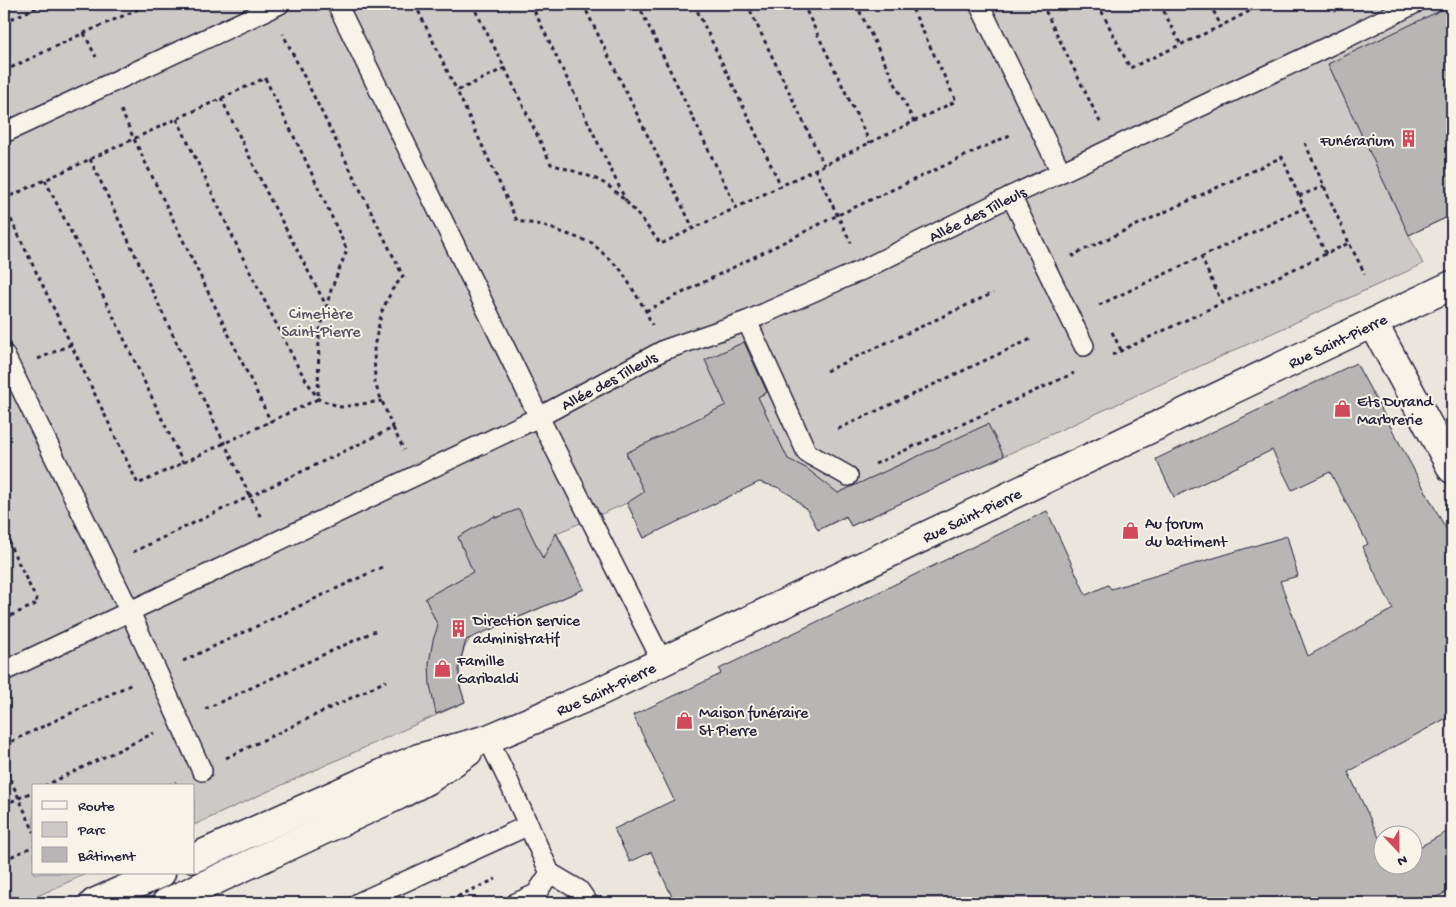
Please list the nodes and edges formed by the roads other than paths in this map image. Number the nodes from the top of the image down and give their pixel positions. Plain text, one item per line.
1 (337, 4) edge
2 (979, 4) edge
3 (1414, 4) edge
4 (275, 6) edge
5 (4, 133) edge
6 (1061, 172) junction
7 (1011, 196) junction
8 (1452, 285) edge
9 (747, 322) junction
10 (1373, 323) junction
11 (1084, 346) road end
12 (4, 354) edge
13 (539, 417) junction
14 (1452, 469) edge
15 (848, 476) road end
16 (130, 612) junction
17 (662, 661) junction
18 (4, 672) edge
19 (488, 739) junction
20 (201, 770) road end
21 (529, 825) junction
22 (195, 858) edge
23 (550, 873) junction
24 (159, 874) edge
25 (94, 903) edge
26 (166, 903) edge
27 (358, 903) edge
28 (516, 903) edge
29 (588, 903) edge

1 - 13 lane
2 - 6 lane
3 - 6 lane, Allée des Tilleuls
4 - 5 lane
6 - 7 lane, Allée des Tilleuls
7 - 9 lane, Allée des Tilleuls
7 - 11 lane
8 - 10 main road, Rue Saint-Pierre
9 - 13 lane, Allée des Tilleuls
9 - 15 lane
10 - 14 main road
10 - 17 main road, Rue Saint-Pierre
12 - 16 lane
13 - 16 lane, Allée des Tilleuls
13 - 17 lane
16 - 18 lane, Allée des Tilleuls
16 - 20 lane
17 - 19 main road, Rue Saint-Pierre
19 - 21 lane
19 - 22 main road, Rue Saint-Pierre
19 - 26 main road, Rue Saint-Pierre
21 - 23 lane
21 - 27 lane
23 - 28 lane
23 - 29 lane
24 - 25 main road

